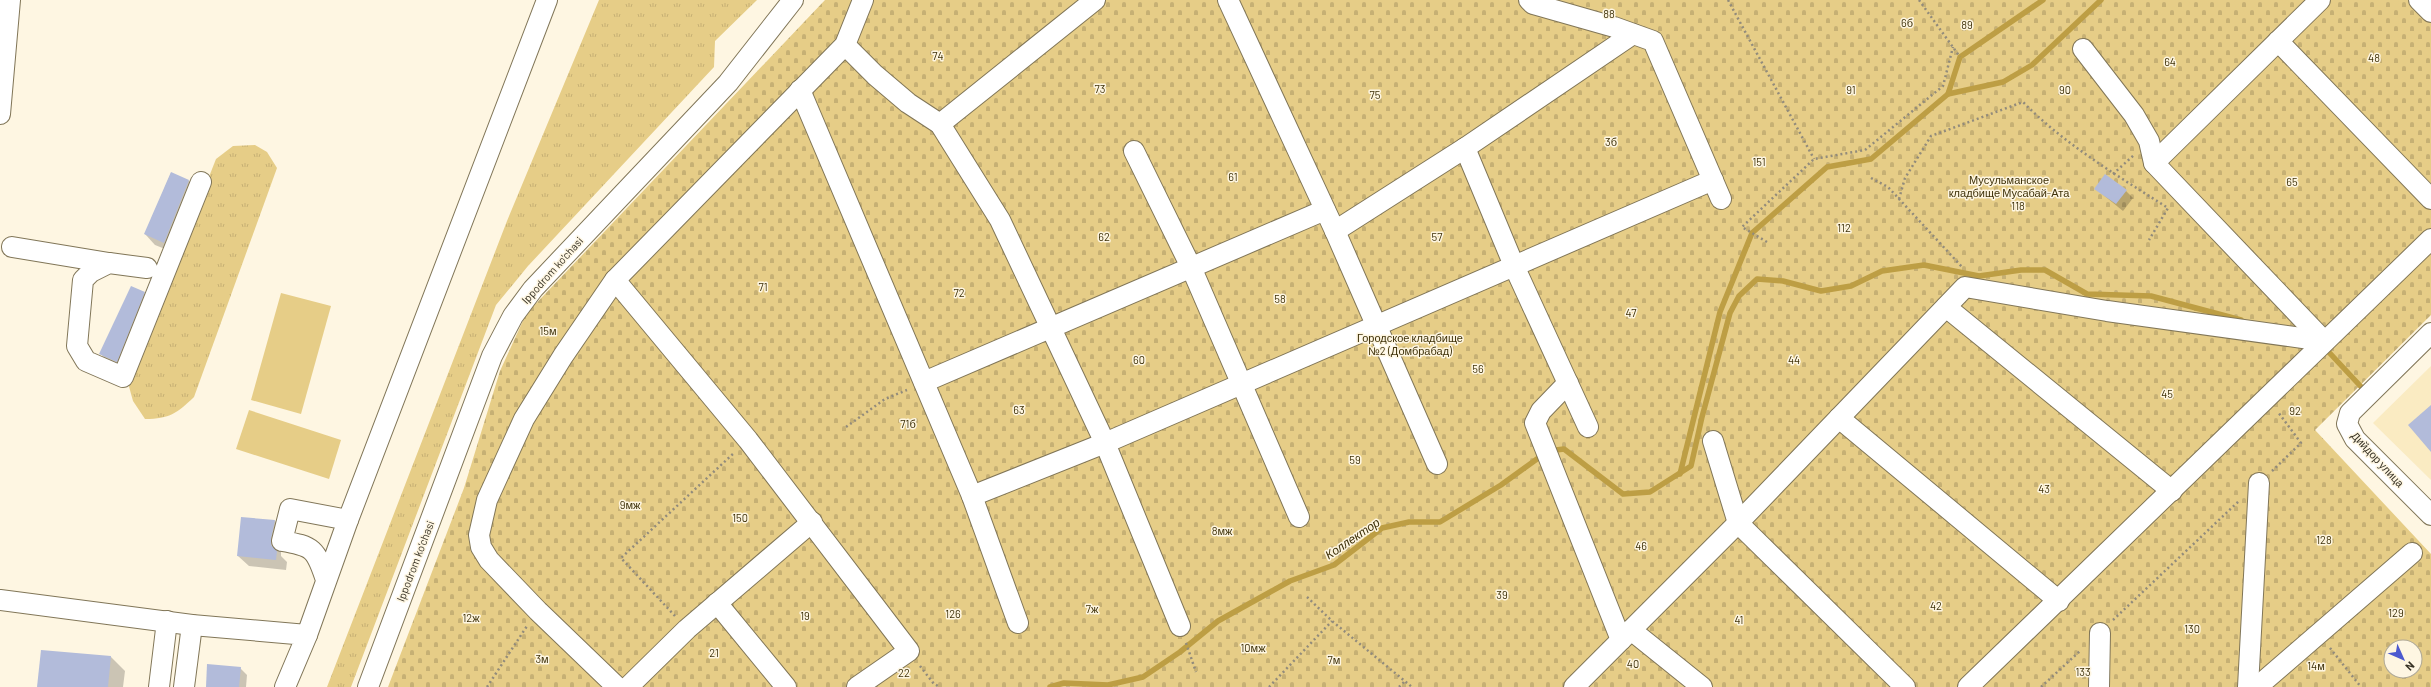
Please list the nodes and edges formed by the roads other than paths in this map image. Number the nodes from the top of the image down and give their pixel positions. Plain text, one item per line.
1 (10, 0) edge
2 (547, 0) edge
3 (793, 0) edge
4 (862, 0) edge
5 (1095, 0) edge
6 (1228, 0) edge
7 (1529, 0) edge
8 (2320, 0) edge
9 (2419, 0) edge
10 (2431, 12) edge
11 (1633, 34) junction
12 (2278, 41) junction
13 (845, 45) junction
14 (2083, 49) dead end
15 (800, 90) junction
16 (0, 114) edge
17 (940, 124) junction
18 (1464, 148) junction
19 (1134, 152) dead end
20 (2154, 163) junction
21 (1713, 180) junction
22 (201, 182) dead end
23 (1721, 199) dead end
24 (2431, 199) edge
25 (1325, 210) junction
26 (1335, 231) junction
27 (2431, 239) edge
28 (4, 245) edge
29 (54, 253) junction
30 (171, 256) junction
31 (109, 263) junction
32 (1191, 267) junction
33 (147, 268) junction
34 (1515, 268) junction
35 (83, 280) junction
36 (615, 280) junction
37 (160, 284) junction
38 (1946, 307) junction
39 (1051, 326) junction
40 (1378, 326) junction
41 (2431, 332) edge
42 (2324, 340) junction
43 (924, 382) junction
44 (1568, 383) junction
45 (1243, 384) junction
46 (1838, 418) junction
47 (1588, 427) dead end
48 (1713, 441) dead end
49 (1105, 443) junction
50 (1437, 464) dead end
51 (2259, 483) road end
52 (2172, 491) junction
53 (972, 496) junction
54 (2431, 515) edge
55 (1299, 517) dead end
56 (348, 520) junction
57 (812, 522) junction
58 (1738, 523) junction
59 (2412, 553) dead end
60 (326, 580) junction
61 (0, 600) edge
62 (2059, 601) junction
63 (717, 604) junction
64 (167, 622) junction
65 (1018, 623) dead end
66 (192, 625) junction
67 (1180, 626) dead end
68 (2100, 633) road end
69 (307, 635) junction
70 (1626, 635) junction
71 (159, 687) edge
72 (184, 687) edge
73 (285, 687) edge
74 (368, 687) edge
75 (617, 687) edge
76 (628, 687) edge
77 (786, 687) edge
78 (857, 687) edge
79 (1574, 687) edge
80 (1702, 687) edge
81 (1905, 687) edge
82 (1968, 687) edge
83 (2099, 687) edge
84 (2248, 687) edge
85 (2257, 687) edge

1 - 16 street
2 - 56 street
3 - 74 street, Ippodrom ko'chasi
4 - 13 street
5 - 17 street
6 - 25 street
7 - 11 street
8 - 12 street
9 - 10 street
11 - 18 street
11 - 21 street
12 - 20 street
12 - 24 street
13 - 15 street
13 - 17 street
14 - 20 street
15 - 36 street
15 - 43 street
17 - 39 street
18 - 26 street
18 - 34 street
19 - 32 street
20 - 42 street
21 - 23 street
21 - 34 street
22 - 30 street
25 - 26 street
25 - 32 street
26 - 40 street
27 - 42 street
28 - 29 street
29 - 31 street
29 - 35 street
30 - 33 street
30 - 37 street
31 - 33 street
31 - 35 street
32 - 39 street
32 - 45 street
33 - 37 street
34 - 40 street
34 - 44 street
35 - 37 street
36 - 57 street
36 - 75 street
38 - 42 street
38 - 46 street
38 - 52 street
39 - 43 street
39 - 49 street
40 - 45 street
40 - 50 street
41 - 54 street, Дийдор улица
42 - 52 street
43 - 53 street
44 - 47 street
44 - 70 street
45 - 49 street
45 - 55 street
46 - 58 street
46 - 62 street
48 - 58 street
49 - 53 street
49 - 67 street
51 - 84 street
52 - 62 street
53 - 65 street
56 - 60 street
56 - 60 street
57 - 63 street
57 - 78 street
58 - 70 street
58 - 81 street
59 - 85 street
60 - 69 street
61 - 64 street
62 - 82 street
63 - 76 street
63 - 77 street
64 - 66 street
64 - 71 street
66 - 69 street
66 - 72 street
68 - 83 street
69 - 73 street
70 - 79 street
70 - 80 street

